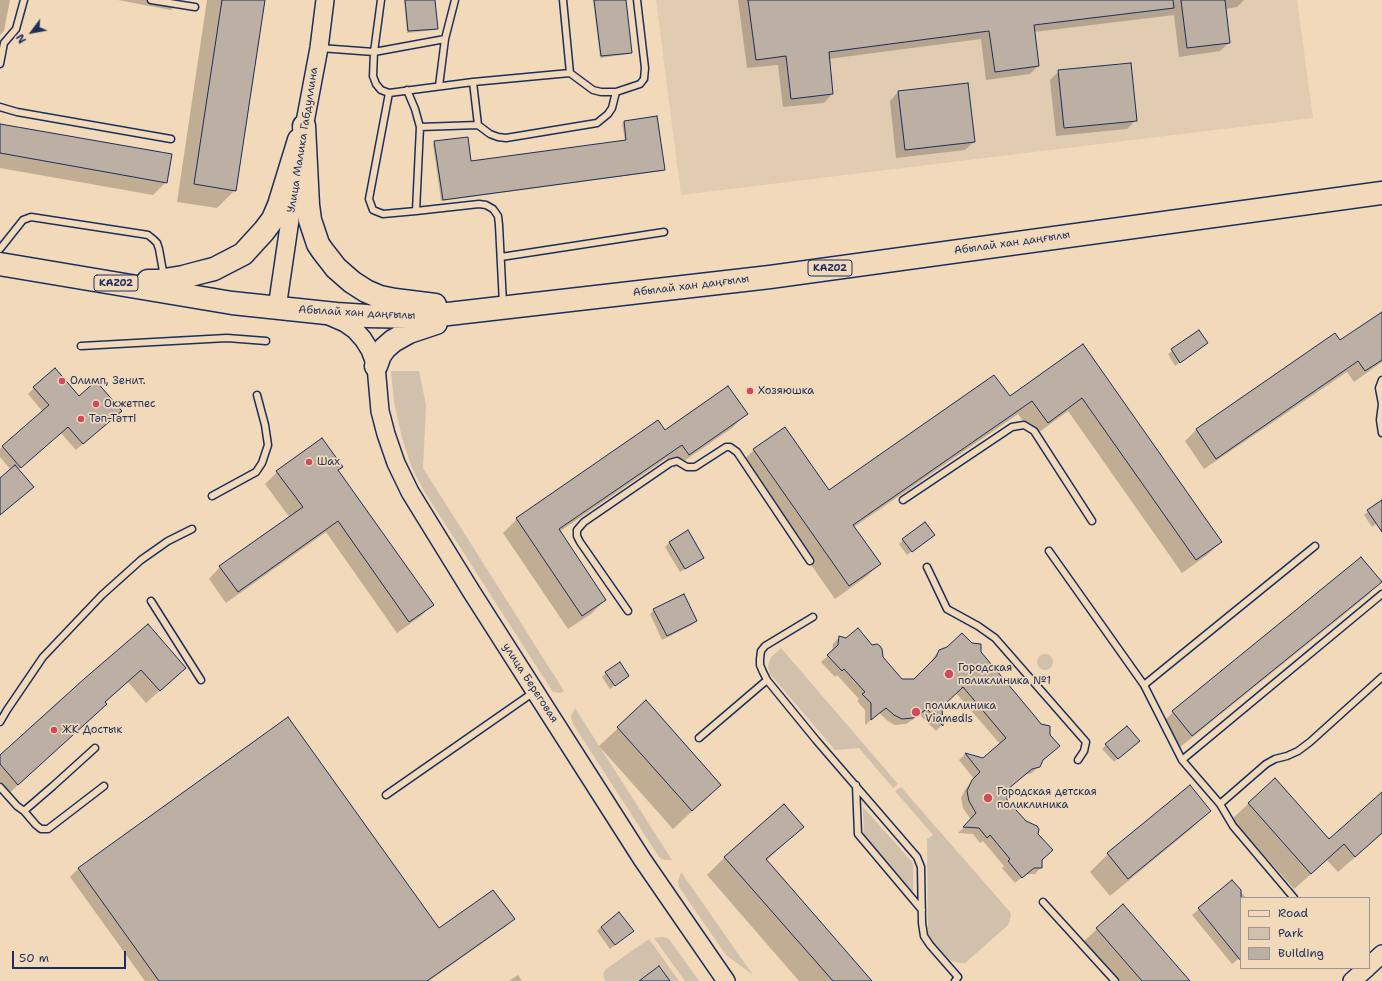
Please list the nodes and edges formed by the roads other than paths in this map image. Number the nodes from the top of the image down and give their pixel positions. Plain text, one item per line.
1 (24, 0) edge
2 (151, 0) edge
3 (326, 0) edge
4 (380, 0) edge
5 (455, 0) edge
6 (563, 0) edge
7 (637, 0) edge
8 (195, 7) dead end
9 (445, 39) junction
10 (319, 48) junction
11 (374, 52) junction
12 (0, 64) edge
13 (570, 73) junction
14 (473, 82) junction
15 (439, 86) junction
16 (407, 90) junction
17 (389, 92) junction
18 (616, 92) junction
19 (0, 107) edge
20 (478, 124) junction
21 (304, 126) junction
22 (420, 126) junction
23 (171, 139) dead end
24 (1382, 193) edge
25 (416, 211) junction
26 (664, 232) dead end
27 (0, 249) edge
28 (501, 257) junction
29 (0, 264) edge
30 (165, 286) junction
31 (277, 308) junction
32 (503, 308) junction
33 (482, 311) junction
34 (318, 312) junction
35 (266, 341) dead end
36 (81, 346) dead end
37 (376, 366) junction
38 (1382, 380) edge
39 (257, 394) dead end
40 (1382, 432) edge
41 (212, 496) dead end
42 (904, 500) dead end
43 (1092, 521) dead end
44 (192, 529) dead end
45 (1315, 546) dead end
46 (1049, 551) dead end
47 (810, 561) dead end
48 (927, 567) dead end
49 (1382, 594) edge
50 (151, 601) dead end
51 (628, 611) dead end
52 (813, 617) dead end
53 (1382, 677) edge
54 (201, 680) dead end
55 (767, 680) junction
56 (1144, 685) junction
57 (535, 691) junction
58 (0, 722) edge
59 (699, 738) dead end
60 (95, 748) dead end
61 (1078, 760) dead end
62 (1182, 760) junction
63 (856, 785) junction
64 (104, 786) dead end
65 (0, 787) edge
66 (386, 795) dead end
67 (1220, 804) junction
68 (24, 811) junction
69 (1293, 897) edge
70 (1043, 902) dead end
71 (922, 910) junction
72 (1382, 954) edge
73 (1370, 963) edge
74 (726, 981) edge
75 (955, 981) edge
76 (1115, 981) edge

1 - 12 lane
2 - 8 lane
3 - 10 street, Улица Малика Габдуллина
4 - 11 lane
5 - 9 lane
6 - 13 lane
7 - 18 lane
9 - 11 lane
9 - 15 lane
10 - 11 lane
10 - 21 street, Улица Малика Габдуллина
11 - 17 lane
13 - 14 lane
13 - 18 lane
14 - 15 lane
14 - 20 lane
15 - 16 lane
16 - 17 lane
16 - 22 lane
17 - 25 lane
18 - 20 lane
19 - 23 lane
20 - 22 lane
21 - 30 highway
21 - 31 street, Улица Малика Габдуллина
21 - 33 highway
22 - 25 lane
24 - 32 highway, Абылай хан даңғылы / KАZ02
25 - 28 lane
26 - 28 lane
27 - 30 lane
28 - 32 lane
29 - 30 highway, Абылай хан даңғылы / KАZ02
30 - 31 highway, Абылай хан даңғылы / KАZ02
31 - 34 highway, Абылай хан даңғылы / KАZ02
32 - 33 highway, Абылай хан даңғылы / KАZ02
33 - 34 highway, Абылай хан даңғылы / KАZ02
33 - 37 highway
34 - 37 street, улица Береговая
35 - 36 lane
37 - 57 street, улица Береговая
38 - 40 lane
39 - 41 lane
42 - 43 lane
44 - 58 lane
45 - 56 lane
46 - 56 lane
47 - 51 lane
48 - 61 lane
49 - 62 lane
50 - 54 lane
52 - 55 lane
53 - 67 lane
55 - 59 lane
55 - 63 lane
56 - 62 lane
57 - 66 lane
57 - 74 street, улица Береговая
60 - 68 lane
62 - 67 lane
63 - 71 lane
63 - 71 lane
64 - 68 lane
65 - 68 lane
67 - 69 lane
70 - 76 lane
71 - 75 lane
72 - 73 street

